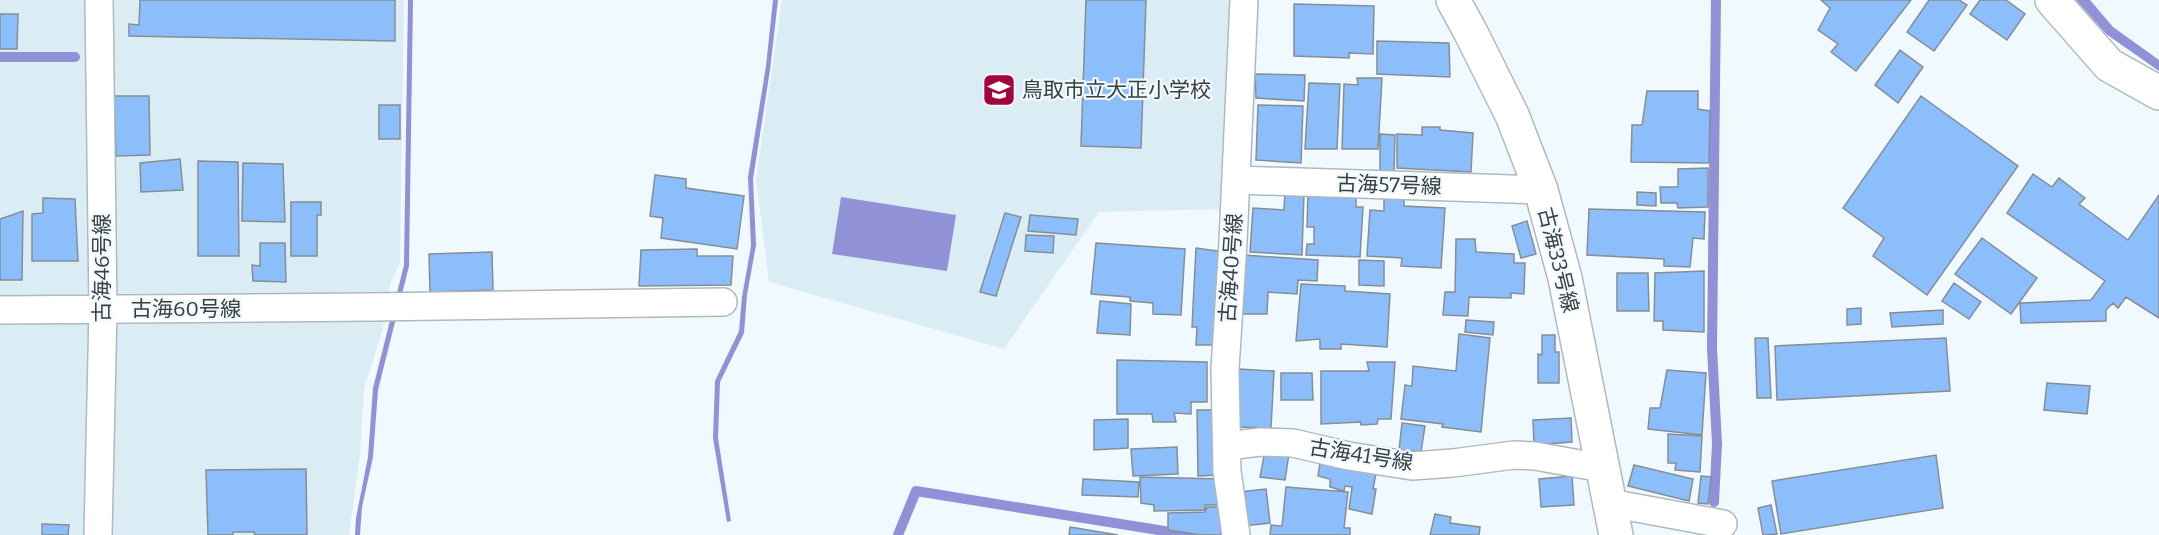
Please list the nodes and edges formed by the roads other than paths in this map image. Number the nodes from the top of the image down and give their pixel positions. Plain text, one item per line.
1 (99, 0) edge
2 (1244, 0) edge
3 (1453, 0) edge
4 (2052, 0) edge
5 (2159, 93) edge
6 (1237, 180) junction
7 (1541, 190) junction
8 (723, 302) dead end
9 (0, 309) edge
10 (103, 309) junction
11 (1227, 446) junction
12 (1602, 468) junction
13 (1610, 503) junction
14 (1724, 524) dead end
15 (98, 535) edge
16 (1236, 535) edge
17 (1616, 535) edge

1 - 10 street, 古海46号線
2 - 6 street, 古海40号線
3 - 7 street, 古海33号線
4 - 5 street
6 - 7 street, 古海57号線
6 - 11 street, 古海40号線
7 - 12 street, 古海33号線
8 - 10 street, 古海60号線
9 - 10 street, 古海60号線
10 - 15 street, 古海46号線
11 - 12 street, 古海41号線
11 - 16 street, 古海40号線
12 - 13 street, 古海33号線
13 - 14 street
13 - 17 street, 古海33号線

